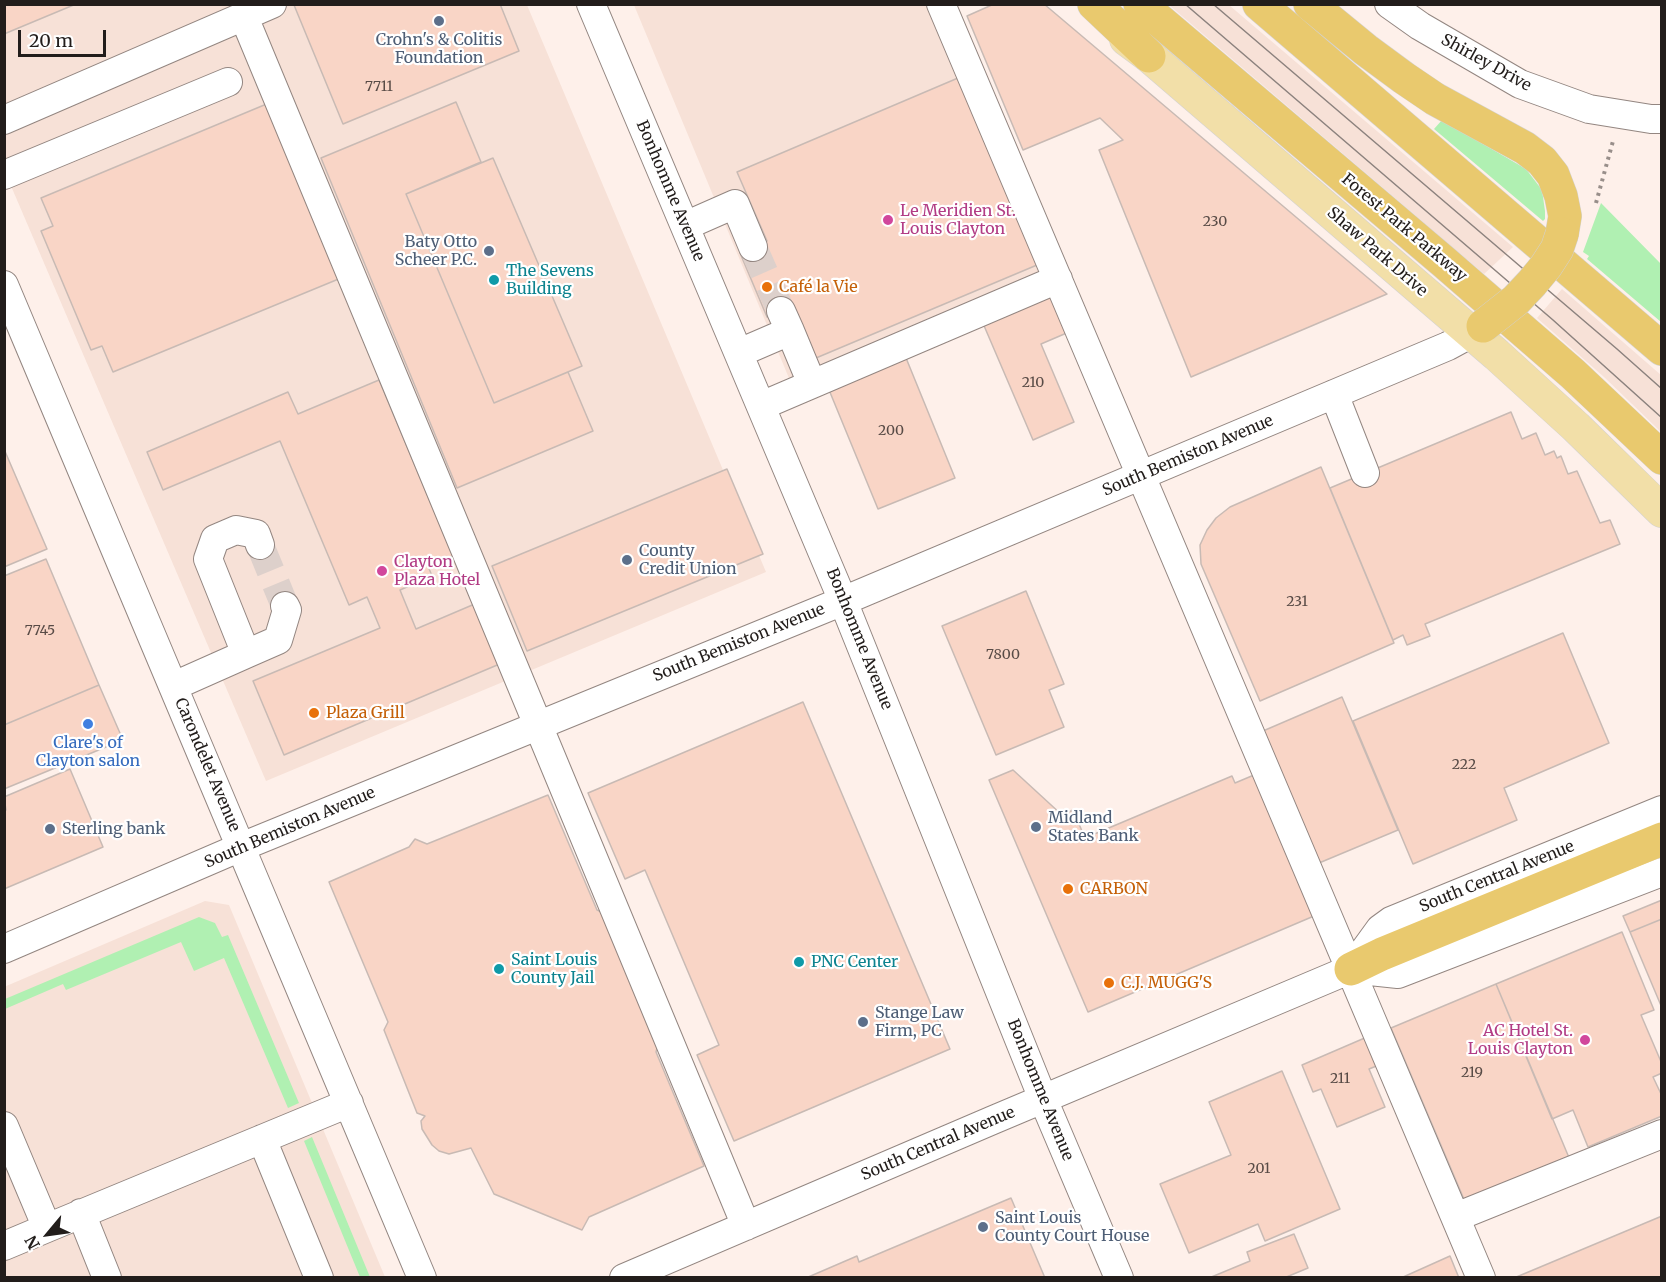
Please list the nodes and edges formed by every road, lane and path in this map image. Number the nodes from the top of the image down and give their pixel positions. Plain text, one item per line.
1 (272, 4) edge
2 (591, 4) edge
3 (941, 4) edge
4 (1082, 4) edge
5 (1094, 4) edge
6 (1140, 4) edge
7 (1259, 4) edge
8 (1311, 4) edge
9 (1389, 4) edge
10 (244, 17) junction
11 (1149, 56) junction
12 (228, 81) dead end
13 (1620, 114) junction
14 (1662, 119) edge
15 (4, 120) edge
16 (4, 175) edge
17 (1595, 206) dead end
18 (685, 226) junction
19 (753, 247) tunnel mouth
20 (1058, 279) junction
21 (4, 285) edge
22 (1478, 330) junction
23 (1662, 349) edge
24 (739, 353) junction
25 (812, 384) junction
26 (1334, 394) junction
27 (761, 406) junction
28 (1662, 458) edge
29 (1365, 473) dead end
30 (1141, 475) junction
31 (1662, 511) edge
32 (261, 545) tunnel mouth
33 (843, 601) junction
34 (285, 606) tunnel mouth
35 (246, 654) junction
36 (174, 686) junction
37 (539, 725) junction
38 (1662, 810) edge
39 (1662, 839) edge
40 (241, 847) junction
41 (1662, 872) edge
42 (4, 949) edge
43 (1351, 969) junction
44 (1043, 1099) junction
45 (349, 1103) junction
46 (4, 1126) edge
47 (1662, 1134) edge
48 (262, 1139) junction
49 (81, 1213) junction
50 (1456, 1217) junction
51 (746, 1226) junction
52 (47, 1228) junction
53 (4, 1246) edge
54 (107, 1278) edge
55 (319, 1278) edge
56 (422, 1278) edge
57 (624, 1278) edge
58 (1119, 1278) edge
59 (1481, 1278) edge

1 - 10 street
2 - 18 street, Bonhomme Avenue
3 - 20 street
4 - 11 main road, Shaw Park Drive
5 - 11 highway
6 - 28 highway, Forest Park Parkway
7 - 23 highway
8 - 22 highway, bridge
9 - 13 street, Shirley Drive
10 - 15 street
10 - 37 street
11 - 22 main road, Shaw Park Drive
12 - 16 street
13 - 14 street, Shirley Drive
13 - 17 path
18 - 19 street
18 - 24 street, Bonhomme Avenue
20 - 25 street
20 - 30 street
21 - 36 street, Carondelet Avenue
22 - 26 street, South Bemiston Avenue
22 - 31 main road, Shaw Park Drive
24 - 25 street
24 - 27 street, Bonhomme Avenue
25 - 27 street
26 - 29 street
26 - 30 street, South Bemiston Avenue
27 - 33 street, Bonhomme Avenue
30 - 33 street, South Bemiston Avenue
30 - 43 street
32 - 35 street
33 - 37 street, South Bemiston Avenue
33 - 44 street, Bonhomme Avenue
34 - 35 street
35 - 36 street
36 - 40 street, Carondelet Avenue
37 - 40 street, South Bemiston Avenue
37 - 51 street
38 - 43 street, South Central Avenue
39 - 43 highway
40 - 42 street, South Bemiston Avenue
40 - 45 street, Carondelet Avenue
41 - 43 street, South Central Avenue
43 - 44 street, South Central Avenue
43 - 50 street
44 - 51 street, South Central Avenue
44 - 58 street, Bonhomme Avenue
45 - 48 street
45 - 56 street, Carondelet Avenue
46 - 52 street
47 - 50 street
48 - 49 street
48 - 55 street
49 - 52 street
49 - 54 street
50 - 59 street
51 - 57 street, South Central Avenue
52 - 53 street

